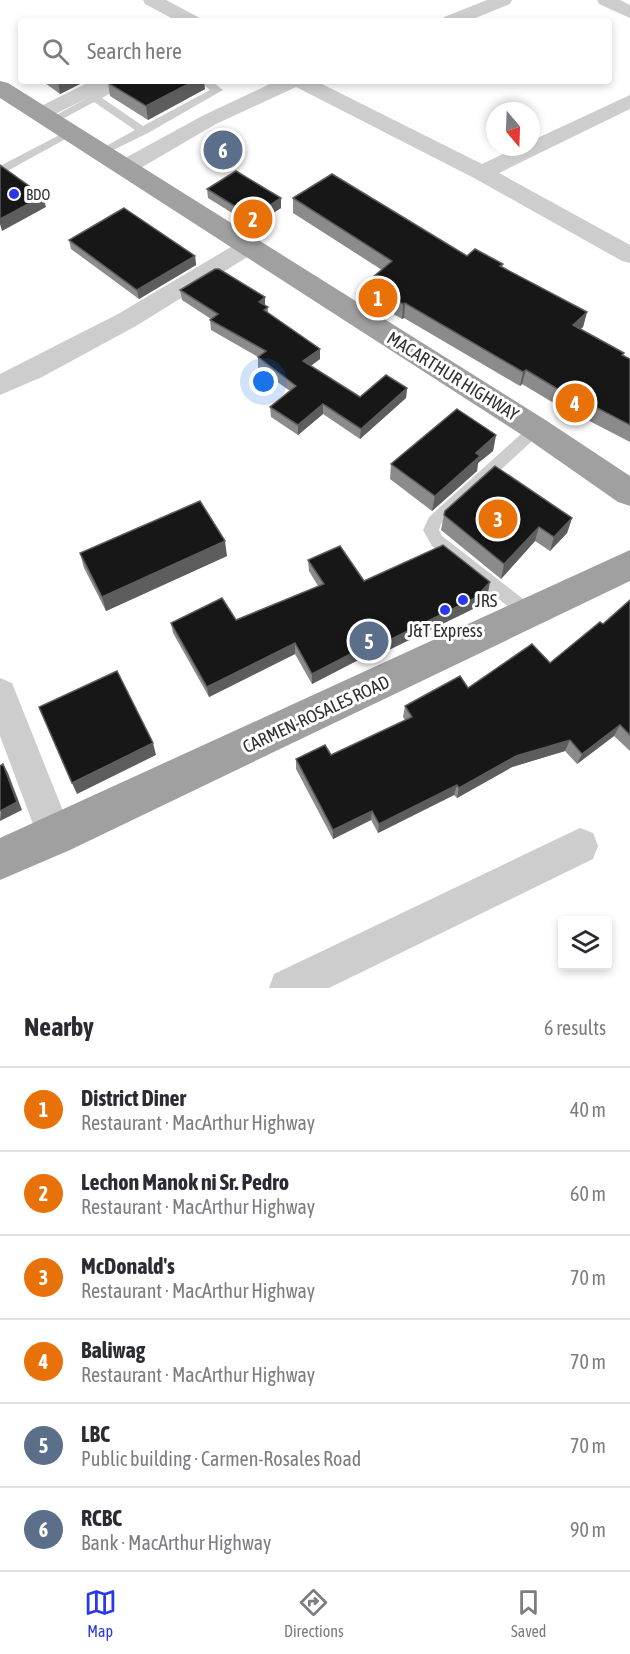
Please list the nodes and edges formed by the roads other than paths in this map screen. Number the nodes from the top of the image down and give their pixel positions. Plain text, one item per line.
1 (189, 0) edge
2 (502, 0) edge
3 (606, 0) edge
4 (160, 4) edge
5 (630, 12) edge
6 (186, 18) edge
7 (458, 18) edge
8 (104, 84) edge
9 (121, 84) edge
10 (209, 84) edge
11 (286, 84) edge
12 (306, 84) edge
13 (0, 88) edge
14 (95, 98) junction
15 (630, 101) edge
16 (53, 122) junction
17 (144, 131) junction
18 (101, 153) junction
19 (124, 168) junction
20 (0, 171) edge
21 (482, 173) junction
22 (249, 246) junction
23 (630, 255) edge
24 (0, 385) edge
25 (536, 429) junction
26 (630, 493) edge
27 (630, 565) edge
28 (530, 614) junction
29 (0, 693) edge
30 (55, 836) junction
31 (580, 846) dead end
32 (0, 859) edge
33 (288, 988) edge

1 - 4 street
2 - 7 street
3 - 5 street
4 - 6 street
8 - 16 street
9 - 14 lane
10 - 17 lane
11 - 19 street
12 - 21 street
13 - 16 highway, MACARTHUR HIGHWAY
14 - 16 lane
14 - 17 lane
15 - 21 street
16 - 18 highway, MACARTHUR HIGHWAY
16 - 20 lane
17 - 18 lane
18 - 19 highway, MACARTHUR HIGHWAY
19 - 22 highway, MACARTHUR HIGHWAY
21 - 23 street
22 - 24 street
22 - 25 highway, MACARTHUR HIGHWAY
25 - 26 highway, MACARTHUR HIGHWAY
25 - 28 lane
27 - 28 highway, CARMEN-ROSALES ROAD
28 - 30 highway, CARMEN-ROSALES ROAD
29 - 30 street
30 - 32 highway, CARMEN-ROSALES ROAD
31 - 33 street

